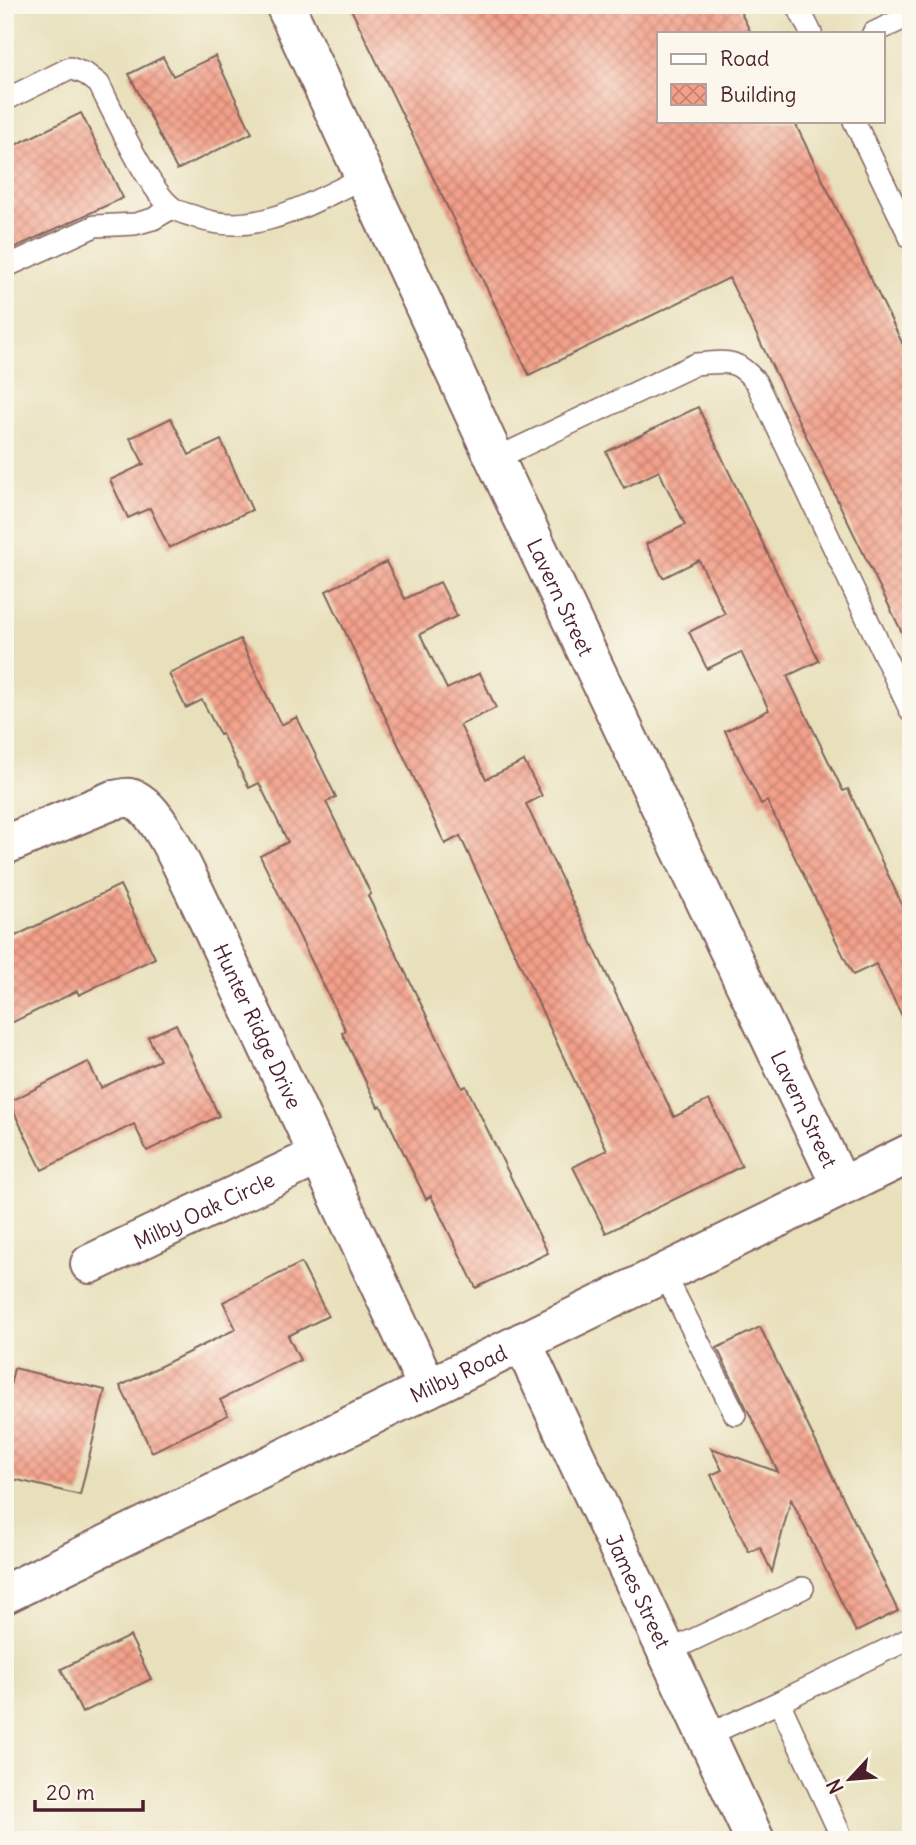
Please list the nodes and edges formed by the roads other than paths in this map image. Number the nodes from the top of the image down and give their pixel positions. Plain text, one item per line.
1 (285, 5) edge
2 (797, 5) edge
3 (911, 15) edge
4 (810, 32) edge
5 (875, 32) edge
6 (5, 100) edge
7 (855, 122) edge
8 (365, 177) junction
9 (172, 208) junction
10 (908, 228) edge
11 (5, 267) edge
12 (495, 459) junction
13 (911, 712) edge
14 (5, 845) edge
15 (911, 1153) edge
16 (318, 1156) junction
17 (841, 1186) junction
18 (90, 1264) dead end
19 (664, 1273) junction
20 (522, 1342) junction
21 (428, 1388) junction
22 (735, 1414) dead end
23 (803, 1588) dead end
24 (5, 1594) edge
25 (911, 1638) edge
26 (667, 1652) junction
27 (779, 1702) junction
28 (706, 1735) junction
29 (755, 1840) edge
30 (843, 1840) edge

1 - 8 street, Lavern Street
2 - 4 lane
3 - 5 lane
6 - 9 lane
7 - 10 lane
8 - 9 lane
8 - 12 street, Lavern Street
9 - 11 lane
12 - 13 lane
12 - 17 street, Lavern Street
14 - 16 street, Hunter Ridge Drive
15 - 17 street, Milby Road
16 - 18 street, Milby Oak Circle
16 - 21 street, Hunter Ridge Drive
17 - 19 street, Milby Road
19 - 20 street, Milby Road
19 - 22 lane
20 - 21 street, Milby Road
20 - 26 street, James Street
21 - 24 street, Milby Road
23 - 26 lane
25 - 27 lane
26 - 28 street, James Street
27 - 28 lane
27 - 30 lane
28 - 29 street, James Street

